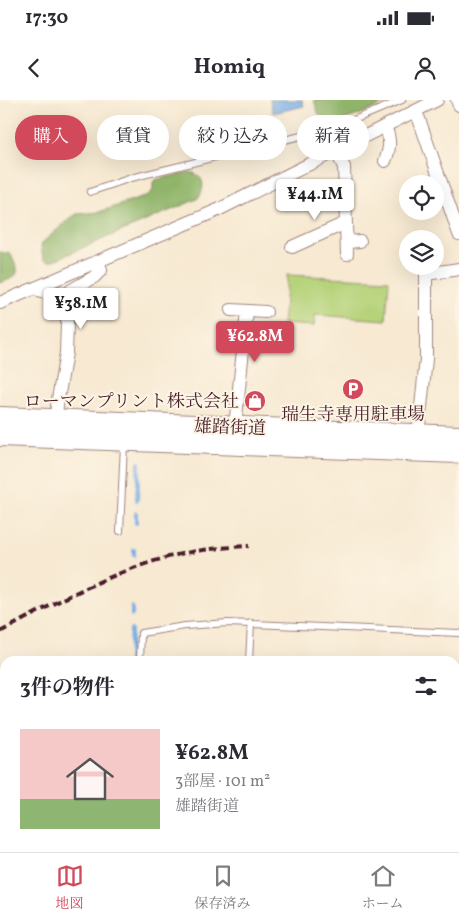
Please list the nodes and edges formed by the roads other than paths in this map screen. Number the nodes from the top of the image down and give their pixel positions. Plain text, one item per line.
1 (402, 100) edge
2 (437, 100) edge
3 (457, 100) edge
4 (459, 105) edge
5 (415, 111) junction
6 (385, 127) junction
7 (369, 135) edge
8 (318, 160) edge
9 (340, 160) edge
10 (385, 161) dead end
11 (90, 192) dead end
12 (346, 224) junction
13 (459, 234) edge
14 (360, 241) dead end
15 (292, 247) dead end
16 (98, 261) junction
17 (459, 269) edge
18 (39, 287) junction
19 (68, 295) junction
20 (0, 303) edge
21 (231, 310) dead end
22 (247, 311) junction
23 (266, 312) dead end
24 (0, 417) edge
25 (56, 420) junction
26 (236, 427) junction
27 (418, 434) junction
28 (0, 436) edge
29 (459, 436) edge
30 (124, 440) junction
31 (459, 453) edge
32 (120, 531) dead end
33 (251, 623) junction
34 (459, 633) edge
35 (140, 656) edge
36 (249, 656) edge

1 - 11 lane
2 - 5 street
3 - 4 street
5 - 6 street
5 - 13 street
6 - 7 street
6 - 10 street
8 - 16 street
9 - 12 street
12 - 14 street
12 - 15 street
16 - 18 street
16 - 19 street
17 - 27 street
18 - 19 street
18 - 20 street
19 - 25 street
21 - 22 street
22 - 23 street
22 - 26 street
24 - 25 main road, 雄踏街道
25 - 26 main road, 雄踏街道
26 - 27 main road, 雄踏街道
27 - 29 main road, 雄踏街道
28 - 30 main road, 雄踏街道
30 - 31 main road, 雄踏街道
30 - 32 lane
33 - 34 lane
33 - 35 lane
33 - 36 lane

